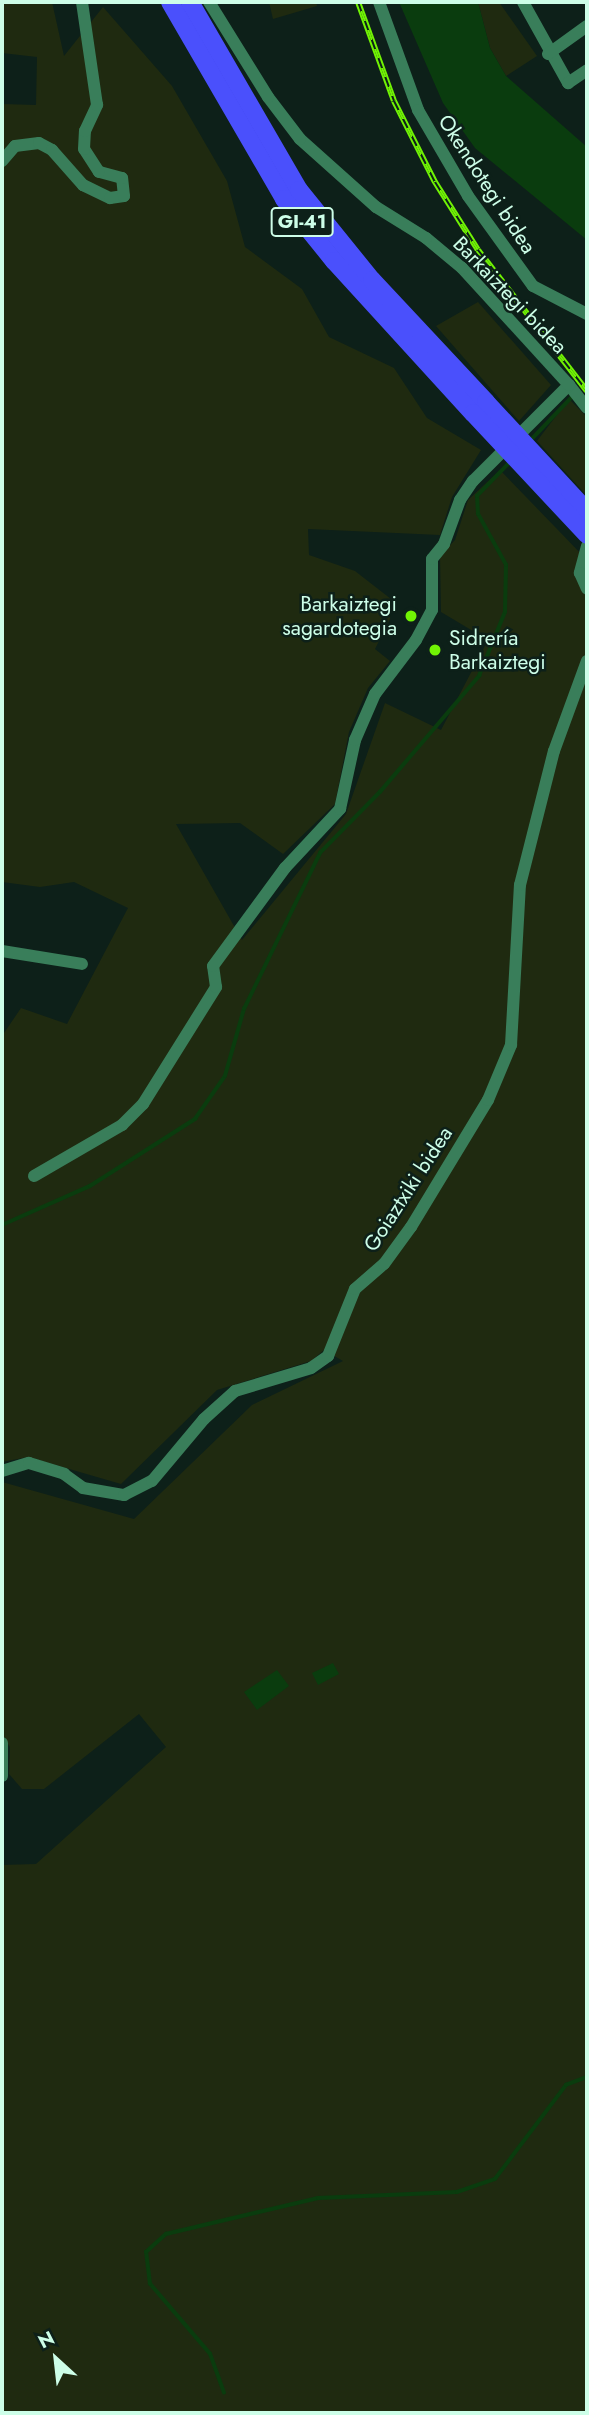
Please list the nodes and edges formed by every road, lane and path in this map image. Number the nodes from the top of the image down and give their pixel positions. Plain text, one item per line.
1 (82, 2) edge
2 (170, 2) edge
3 (190, 2) edge
4 (209, 2) edge
5 (379, 2) edge
6 (523, 2) edge
7 (587, 26) edge
8 (548, 54) junction
9 (587, 70) edge
10 (2, 160) edge
11 (587, 314) edge
12 (569, 385) junction
13 (480, 408) junction
14 (587, 408) edge
15 (587, 511) edge
16 (587, 535) edge
17 (587, 546) edge
18 (587, 589) edge
19 (587, 661) edge
20 (2, 951) edge
21 (82, 964) dead end
22 (34, 1176) dead end
23 (2, 1471) edge
24 (2, 1743) edge
25 (2, 1776) edge

1 - 10 street
2 - 13 highway, GI-41
3 - 13 highway, GI-41
4 - 12 street, Barkaiztegi bidea
5 - 11 street, Okendotegi bidea
6 - 8 street
7 - 8 street
8 - 9 street
12 - 14 street
12 - 22 street, Barkaiztegi bidea
13 - 15 highway, GI-41, bridge
13 - 16 highway, GI-41, bridge
17 - 18 street
19 - 23 street, Goiaztxiki bidea
20 - 21 street
24 - 25 street

